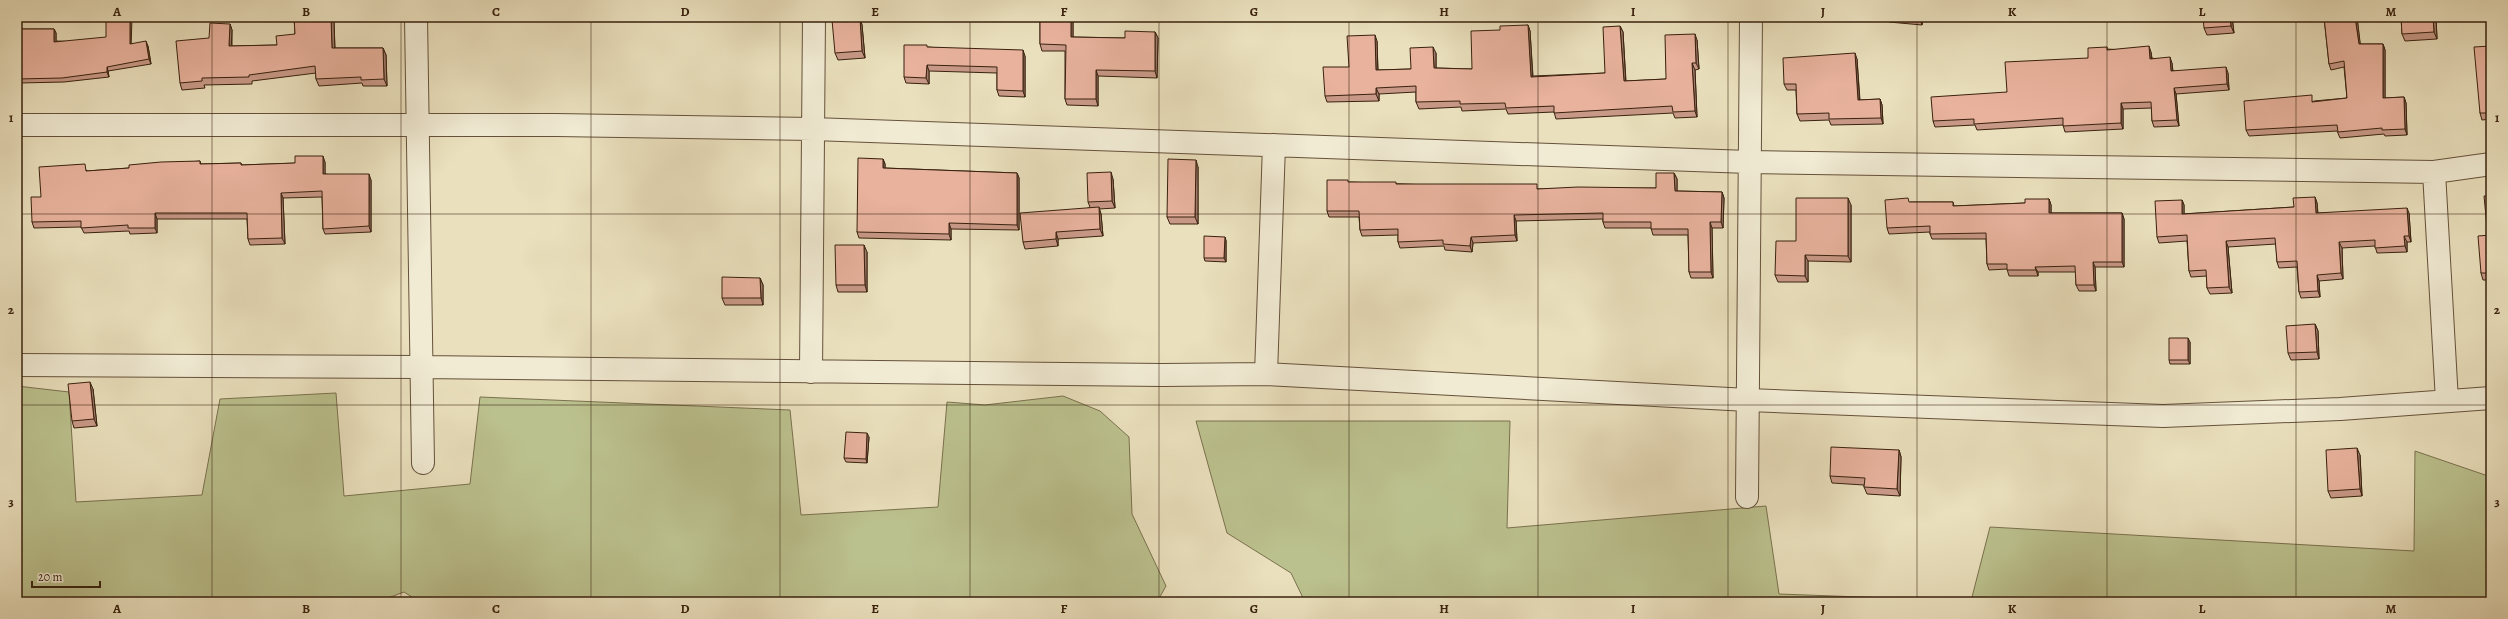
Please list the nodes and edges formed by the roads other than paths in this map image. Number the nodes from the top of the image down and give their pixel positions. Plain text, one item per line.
1 (416, 17) edge
2 (814, 17) edge
3 (1751, 17) edge
4 (17, 125) edge
5 (418, 126) junction
6 (813, 129) junction
7 (1274, 145) junction
8 (1749, 162) junction
9 (2491, 164) edge
10 (2434, 172) junction
11 (17, 366) edge
12 (421, 367) junction
13 (811, 372) junction
14 (1266, 374) junction
15 (2491, 398) edge
16 (1748, 400) junction
17 (2447, 401) junction
18 (423, 463) dead end
19 (1747, 497) dead end

1 - 5 street
2 - 6 street
3 - 8 street
4 - 5 street
5 - 6 street
5 - 12 street
6 - 7 street
6 - 13 street
7 - 8 street
7 - 14 street
8 - 10 street
8 - 16 street
9 - 10 street
10 - 17 street
11 - 12 street
12 - 13 street
12 - 18 street
13 - 14 street
14 - 16 street
15 - 17 street
16 - 17 street
16 - 19 street

